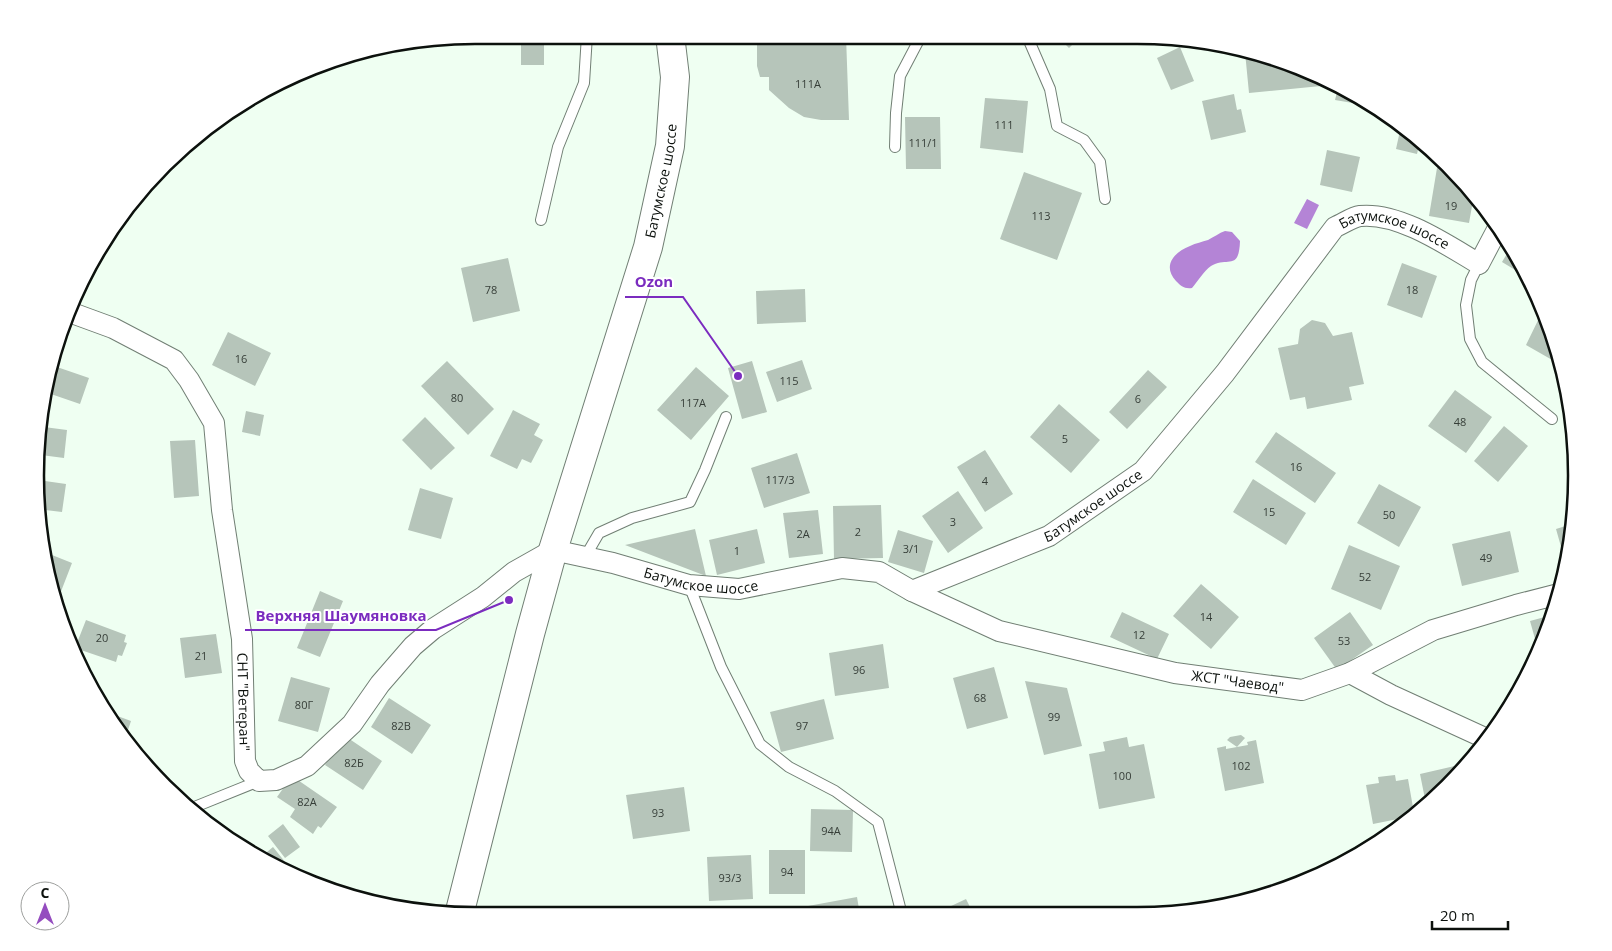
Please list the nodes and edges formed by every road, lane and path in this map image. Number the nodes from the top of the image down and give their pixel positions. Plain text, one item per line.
1 (586, 44) edge
2 (671, 44) edge
3 (917, 44) edge
4 (1030, 44) edge
5 (894, 147) dead end
6 (1105, 198) dead end
7 (541, 220) dead end
8 (1494, 235) edge
9 (1479, 264) junction
10 (75, 314) edge
11 (726, 418) dead end
12 (1552, 419) dead end
13 (553, 550) junction
14 (585, 557) junction
15 (689, 585) junction
16 (912, 591) junction
17 (1551, 596) edge
18 (1350, 673) junction
19 (1480, 737) edge
20 (259, 781) junction
21 (198, 806) edge
22 (461, 906) edge
23 (900, 907) edge

1 - 7 lane
2 - 13 highway, Батумское шоссе
3 - 5 lane
4 - 6 lane
8 - 9 street
9 - 12 lane
9 - 16 street, Батумское шоссе
10 - 20 street, СНТ "Ветеран"
11 - 14 lane
13 - 14 street, Батумское шоссе
13 - 20 street
13 - 22 highway, Батумское шоссе
14 - 15 street, Батумское шоссе
15 - 16 street, Батумское шоссе
15 - 23 lane
16 - 18 street, ЖСТ "Чаевод"
17 - 18 street, ЖСТ "Чаевод"
18 - 19 street
20 - 21 lane

